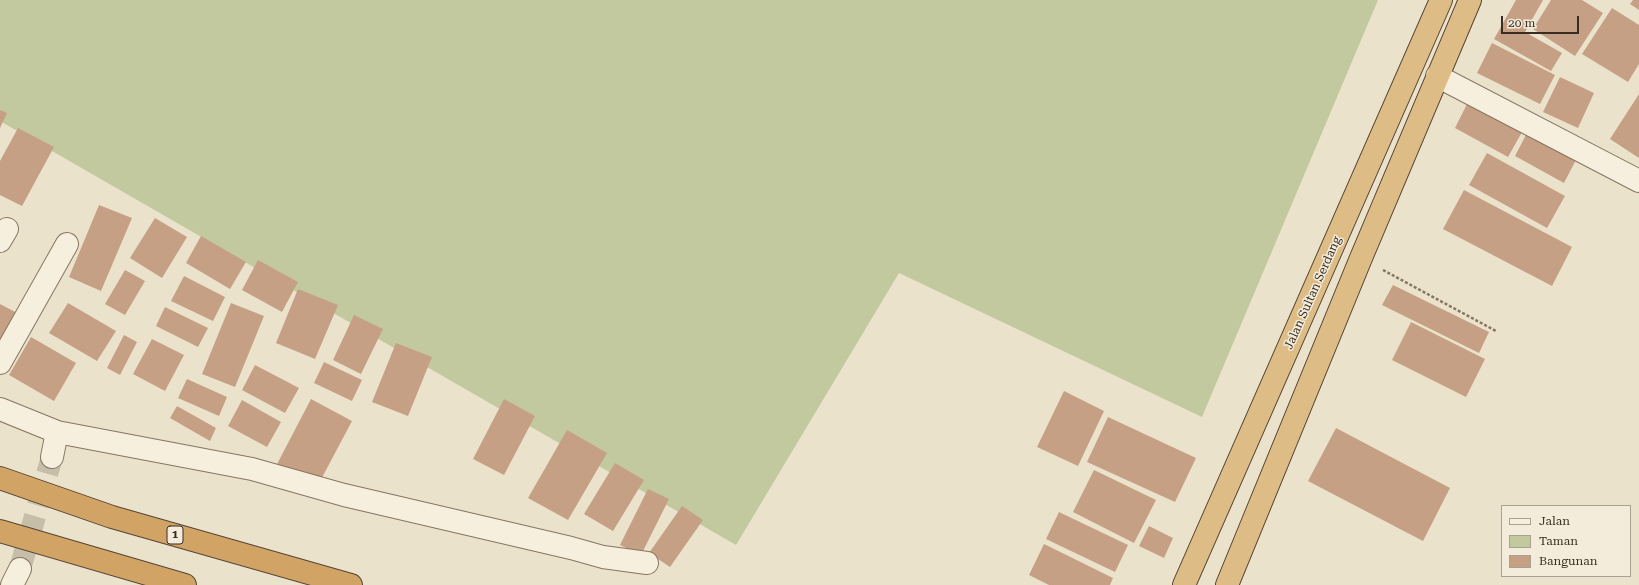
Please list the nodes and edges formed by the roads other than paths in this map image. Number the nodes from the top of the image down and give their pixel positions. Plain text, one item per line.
1 (1441, 0) edge
2 (1470, 0) edge
3 (1437, 76) junction
4 (1639, 182) edge
5 (67, 244) dead end
6 (0, 363) edge
7 (1264, 407) junction
8 (0, 408) edge
9 (1294, 421) junction
10 (57, 432) junction
11 (52, 457) tunnel mouth
12 (0, 478) edge
13 (0, 531) edge
14 (647, 563) dead end
15 (186, 585) edge
16 (351, 585) edge
17 (1184, 585) edge
18 (1227, 585) edge

1 - 7 highway, Jalan Sultan Serdang
2 - 3 highway
3 - 4 street
3 - 9 highway
5 - 6 street
7 - 9 highway
7 - 17 highway, Jalan Sultan Serdang
8 - 10 street
9 - 18 highway
10 - 11 street
10 - 14 street
12 - 16 highway, 1
13 - 15 highway

